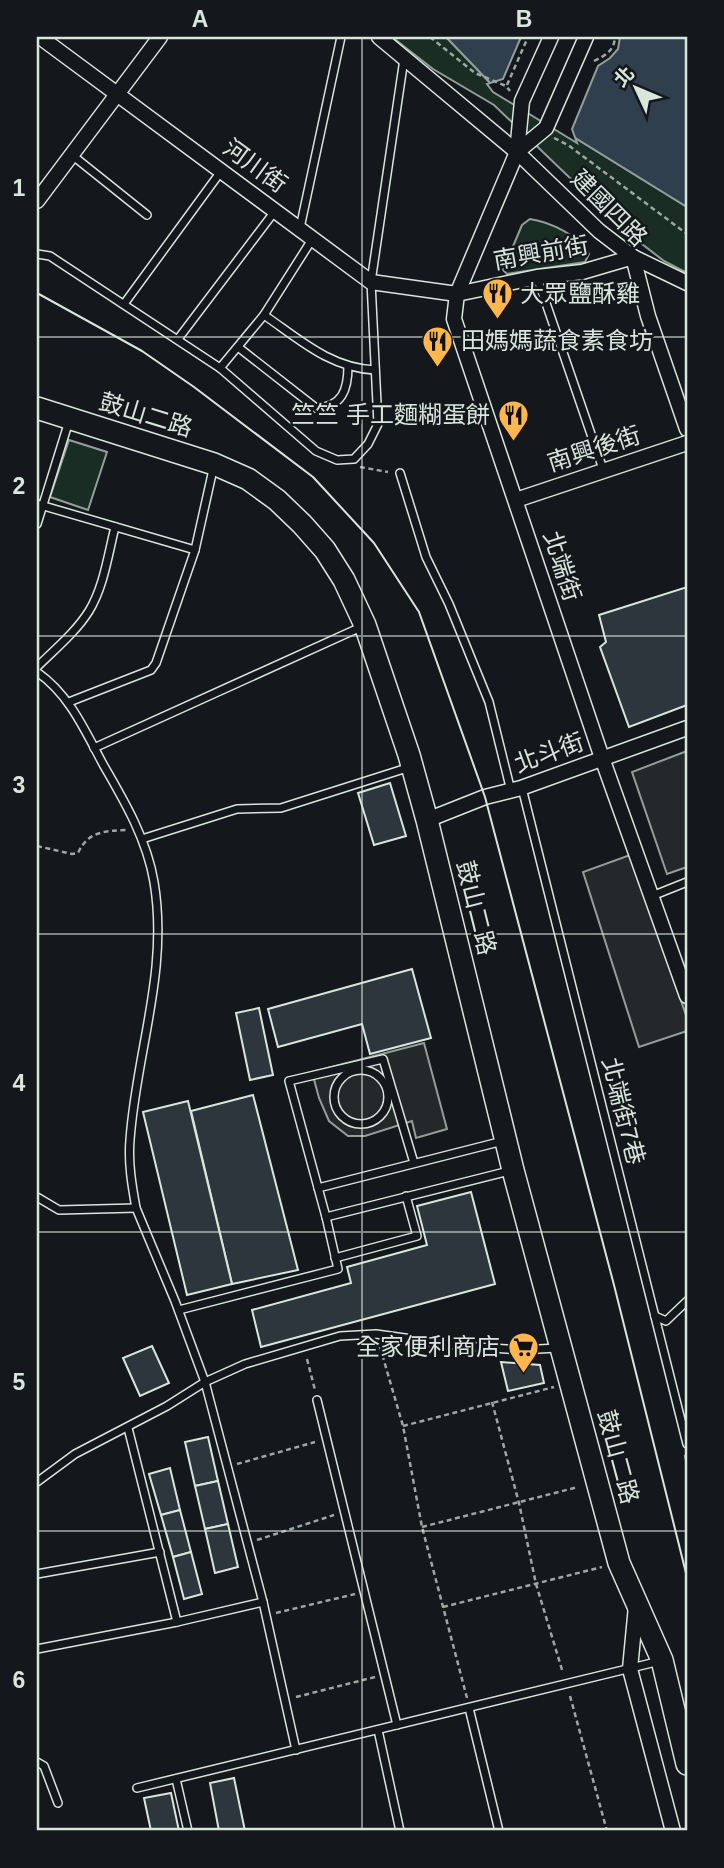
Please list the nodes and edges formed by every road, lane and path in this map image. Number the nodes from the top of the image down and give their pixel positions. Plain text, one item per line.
1 (40, 37) edge
2 (160, 37) edge
3 (341, 37) edge
4 (379, 37) edge
5 (430, 37) edge
6 (528, 37) edge
7 (551, 37) edge
8 (586, 37) edge
9 (615, 37) edge
10 (405, 58) junction
11 (594, 61) dead end
12 (506, 86) junction
13 (117, 92) junction
14 (522, 105) junction
15 (546, 127) junction
16 (517, 152) junction
17 (71, 154) junction
18 (222, 170) junction
19 (37, 201) edge
20 (276, 210) junction
21 (147, 215) dead end
22 (300, 228) junction
23 (687, 234) edge
24 (314, 237) junction
25 (37, 254) edge
26 (633, 257) junction
27 (537, 277) junction
28 (371, 282) junction
29 (687, 283) edge
30 (457, 294) junction
31 (124, 304) junction
32 (264, 315) junction
33 (178, 339) junction
34 (238, 347) junction
35 (348, 366) junction
36 (220, 368) junction
37 (375, 370) junction
38 (37, 408) edge
39 (69, 419) junction
40 (687, 429) edge
41 (687, 443) edge
42 (214, 464) junction
43 (360, 467) dead end
44 (603, 469) junction
45 (400, 473) joint
46 (516, 500) junction
47 (39, 505) edge
48 (37, 524) edge
49 (115, 527) junction
50 (195, 550) junction
51 (365, 625) junction
52 (37, 670) edge
53 (69, 702) junction
54 (687, 728) edge
55 (94, 748) junction
56 (602, 758) junction
57 (412, 766) junction
58 (516, 789) junction
59 (427, 820) junction
60 (139, 830) junction
61 (142, 839) junction
62 (37, 846) edge
63 (687, 882) edge
64 (651, 896) junction
65 (681, 963) edge
66 (687, 996) edge
67 (344, 1072) junction
68 (387, 1072) junction
69 (385, 1086) junction
70 (395, 1099) junction
71 (507, 1140) junction
72 (414, 1163) junction
73 (513, 1170) junction
74 (318, 1188) junction
75 (37, 1196) edge
76 (406, 1196) junction
77 (136, 1208) junction
78 (326, 1217) junction
79 (335, 1258) junction
80 (687, 1301) edge
81 (179, 1310) junction
82 (655, 1316) junction
83 (376, 1334) junction
84 (305, 1348) junction
85 (561, 1348) junction
86 (205, 1382) junction
87 (571, 1383) junction
88 (317, 1400) joint
89 (492, 1402) junction
90 (403, 1426) junction
91 (128, 1427) junction
92 (327, 1439) junction
93 (687, 1444) edge
94 (228, 1467) junction
95 (37, 1482) edge
96 (597, 1482) junction
97 (519, 1503) junction
98 (345, 1511) junction
99 (422, 1527) junction
100 (247, 1543) junction
101 (160, 1552) junction
102 (619, 1563) junction
103 (37, 1574) edge
104 (536, 1584) junction
105 (364, 1592) junction
106 (263, 1602) junction
107 (636, 1606) junction
108 (443, 1607) junction
109 (266, 1616) junction
110 (177, 1622) junction
111 (37, 1649) edge
112 (662, 1660) junction
113 (629, 1669) junction
114 (385, 1674) junction
115 (566, 1684) junction
116 (285, 1700) junction
117 (469, 1708) junction
118 (397, 1725) junction
119 (379, 1730) junction
120 (296, 1750) junction
121 (37, 1762) edge
122 (687, 1764) edge
123 (176, 1779) junction
124 (137, 1788) dead end
125 (58, 1803) dead end
126 (188, 1831) edge
127 (400, 1831) edge
128 (499, 1831) edge
129 (607, 1831) edge
130 (673, 1831) edge

1 - 13 street, 河川街
2 - 13 street
3 - 22 lane
4 - 10 street, 建國四路
5 - 12 path
6 - 12 path
7 - 14 street
8 - 15 street
9 - 11 path
10 - 16 street, 建國四路
10 - 28 lane
12 - 14 path
13 - 17 street
13 - 18 street, 河川街
14 - 16 street
15 - 16 street
15 - 23 path
16 - 26 street, 建國四路
16 - 30 street, 北端街
17 - 19 street
17 - 21 lane
18 - 20 street, 河川街
18 - 31 lane
20 - 22 street, 河川街
20 - 33 lane
22 - 24 street, 河川街
24 - 28 street, 河川街
24 - 32 lane
25 - 31 lane
26 - 27 street, 南興前街
26 - 29 street
26 - 40 street, 建國四路
27 - 30 street, 南興前街
27 - 44 lane
28 - 30 street
28 - 37 lane
30 - 46 street, 北端街
31 - 33 lane
32 - 34 lane
32 - 35 lane
33 - 36 lane
34 - 35 lane
34 - 36 lane
35 - 37 lane
36 - 37 lane
38 - 39 street, 鼓山二路
39 - 42 street, 鼓山二路
39 - 47 lane
41 - 44 street, 南興後街
42 - 50 lane
42 - 51 street, 鼓山二路
43 - 45 path
44 - 46 street, 南興後街
45 - 58 lane, 北端街7巷
46 - 56 street, 北端街
47 - 48 lane
47 - 49 lane
49 - 50 lane
49 - 52 lane
50 - 53 lane
51 - 55 lane
51 - 57 street, 鼓山二路
52 - 53 lane
53 - 55 lane
54 - 56 street, 北斗街
55 - 60 lane
56 - 58 street, 北斗街
56 - 64 street, 北端街
57 - 59 street, 鼓山二路
57 - 61 lane
58 - 59 street, 北斗街
58 - 82 lane, 北端街7巷
59 - 71 street, 鼓山二路
60 - 61 lane
60 - 62 path
61 - 77 lane
63 - 64 lane
64 - 65 street, 北端街
65 - 66 street, 北端街
67 - 68 lane
67 - 69 lane
67 - 69 lane
67 - 74 lane
68 - 69 lane
68 - 70 lane
69 - 70 lane
70 - 72 lane
71 - 72 lane
71 - 73 street, 鼓山二路
72 - 74 lane
73 - 76 lane
73 - 85 street, 鼓山二路
74 - 78 lane
75 - 77 lane
76 - 78 lane
76 - 79 lane
77 - 81 lane
78 - 79 lane
79 - 81 lane
80 - 82 lane
81 - 86 lane
82 - 93 lane, 北端街7巷
83 - 84 lane
83 - 85 lane
83 - 90 path
84 - 86 lane
84 - 88 path
85 - 87 street, 鼓山二路
86 - 91 lane
86 - 94 lane
87 - 89 path
87 - 96 street, 鼓山二路
88 - 92 lane
89 - 90 path
89 - 97 path
90 - 99 path
91 - 95 lane
91 - 101 lane
92 - 94 path
92 - 98 lane
94 - 100 lane
96 - 97 path
96 - 102 street, 鼓山二路
97 - 99 path
97 - 104 path
98 - 100 path
98 - 105 lane
99 - 108 path
100 - 106 lane
101 - 103 lane
101 - 110 lane
102 - 104 path
102 - 107 street, 鼓山二路
104 - 108 path
104 - 115 path
105 - 109 path
105 - 114 lane
106 - 109 lane
106 - 110 lane
107 - 112 street, 鼓山二路
107 - 113 street
108 - 117 path
109 - 116 lane
110 - 111 lane
112 - 113 lane
112 - 122 street, 鼓山二路
113 - 115 lane
113 - 130 street
114 - 116 path
114 - 118 lane
115 - 117 lane
115 - 129 path
116 - 120 lane
117 - 118 lane
117 - 128 lane
118 - 119 lane
119 - 120 lane
119 - 127 lane
120 - 123 lane
121 - 125 lane
123 - 124 lane
123 - 126 lane

